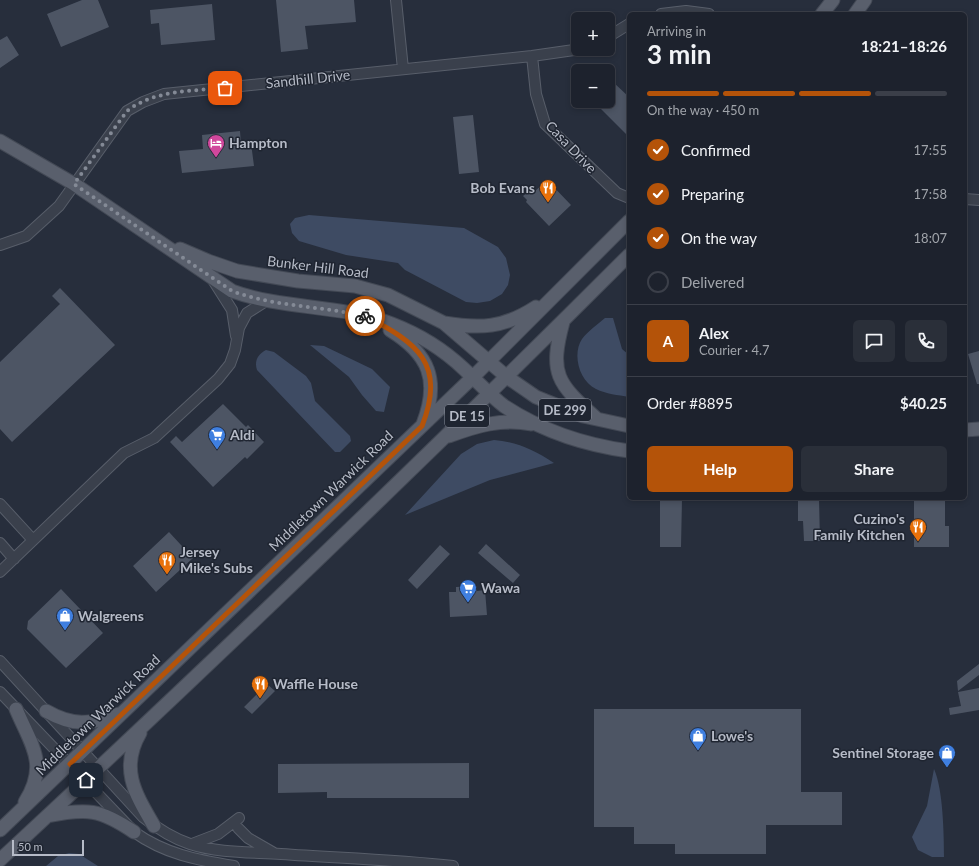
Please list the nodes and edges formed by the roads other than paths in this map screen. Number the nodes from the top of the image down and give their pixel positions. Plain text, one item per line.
1 (396, 0) edge
2 (833, 0) edge
3 (865, 0) edge
4 (824, 12) edge
5 (856, 12) edge
6 (627, 25) edge
7 (615, 33) edge
8 (571, 50) edge
9 (532, 56) junction
10 (402, 68) junction
11 (0, 141) edge
12 (74, 184) junction
13 (627, 197) edge
14 (967, 199) edge
15 (979, 200) edge
16 (627, 223) edge
17 (153, 236) junction
18 (0, 245) edge
19 (627, 257) edge
20 (211, 278) junction
21 (556, 294) junction
22 (266, 301) junction
23 (366, 316) junction
24 (564, 321) junction
25 (444, 323) junction
26 (237, 340) junction
27 (489, 360) junction
28 (473, 377) junction
29 (507, 377) junction
30 (491, 393) junction
31 (599, 421) junction
32 (422, 426) junction
33 (539, 426) junction
34 (627, 426) edge
35 (979, 429) edge
36 (967, 430) edge
37 (442, 439) junction
38 (627, 451) edge
39 (0, 504) edge
40 (33, 540) junction
41 (0, 543) edge
42 (14, 559) junction
43 (0, 572) edge
44 (0, 661) edge
45 (0, 692) edge
46 (16, 709) junction
47 (46, 711) junction
48 (124, 712) junction
49 (145, 726) junction
50 (83, 752) junction
51 (70, 764) junction
52 (98, 769) junction
53 (86, 780) junction
54 (18, 813) junction
55 (47, 816) junction
56 (154, 826) junction
57 (0, 830) edge
58 (134, 832) junction
59 (192, 844) junction
60 (236, 851) junction
61 (175, 854) junction
62 (275, 854) junction
63 (0, 860) edge
64 (396, 860) junction
65 (187, 866) edge
66 (234, 866) edge
67 (354, 866) edge
68 (453, 866) edge

1 - 10 street
2 - 4 main road
3 - 5 main road
6 - 7 street
8 - 9 street, Sandhill Drive
9 - 10 street, Sandhill Drive
9 - 13 street, Casa Drive
10 - 12 street, Sandhill Drive
11 - 12 main road, Bunker Hill Road / DE 15
12 - 17 main road, Bunker Hill Road / DE 15
12 - 18 street, Sandhill Drive
14 - 15 street
16 - 21 main road, Middletown Warwick Road
17 - 20 main road, Bunker Hill Road / DE 15
17 - 25 main road, Bunker Hill Road / DE 15
19 - 24 main road
20 - 22 main road, Bunker Hill Road / DE 15
20 - 26 street
21 - 25 main road
21 - 27 main road, Middletown Warwick Road
22 - 23 main road, Bunker Hill Road / DE 15
22 - 26 street
23 - 28 main road, Bunker Hill Road
23 - 32 main road, DE 15
24 - 29 main road
24 - 31 main road
25 - 27 main road, Bunker Hill Road / DE 15
26 - 40 street
27 - 28 main road, Middletown Warwick Road
27 - 29 main road, DE 15
28 - 30 main road, Bunker Hill Road
28 - 32 main road, Middletown Warwick Road
29 - 30 main road, DE 15
29 - 31 main road, DE 299
30 - 33 main road, Bunker Hill Road
30 - 37 main road, DE 15
31 - 34 main road, DE 299
32 - 48 main road, Middletown Warwick Road / DE 15
33 - 37 main road, DE 299
33 - 38 main road, DE 299
35 - 36 main road
37 - 49 main road, DE 15
39 - 40 street
40 - 42 street
41 - 42 street
42 - 43 street
44 - 47 street
45 - 46 street
46 - 51 street
46 - 54 main road
47 - 48 main road
47 - 50 street
48 - 50 main road, Middletown Warwick Road / DE 15
49 - 52 main road, DE 15
49 - 56 main road
50 - 51 main road, Middletown Warwick Road / DE 15
50 - 52 street
51 - 53 street
51 - 54 main road, Middletown Warwick Road / DE 15
52 - 53 main road, DE 15
52 - 56 street
53 - 55 main road, DE 15
53 - 58 street
54 - 57 main road, Middletown Warwick Road / DE 15
55 - 58 main road
55 - 63 main road, DE 15
56 - 59 street
58 - 61 street
59 - 60 street
59 - 62 street
60 - 62 street
60 - 66 street
61 - 65 street
61 - 66 street
62 - 64 street
64 - 67 street
64 - 68 street

